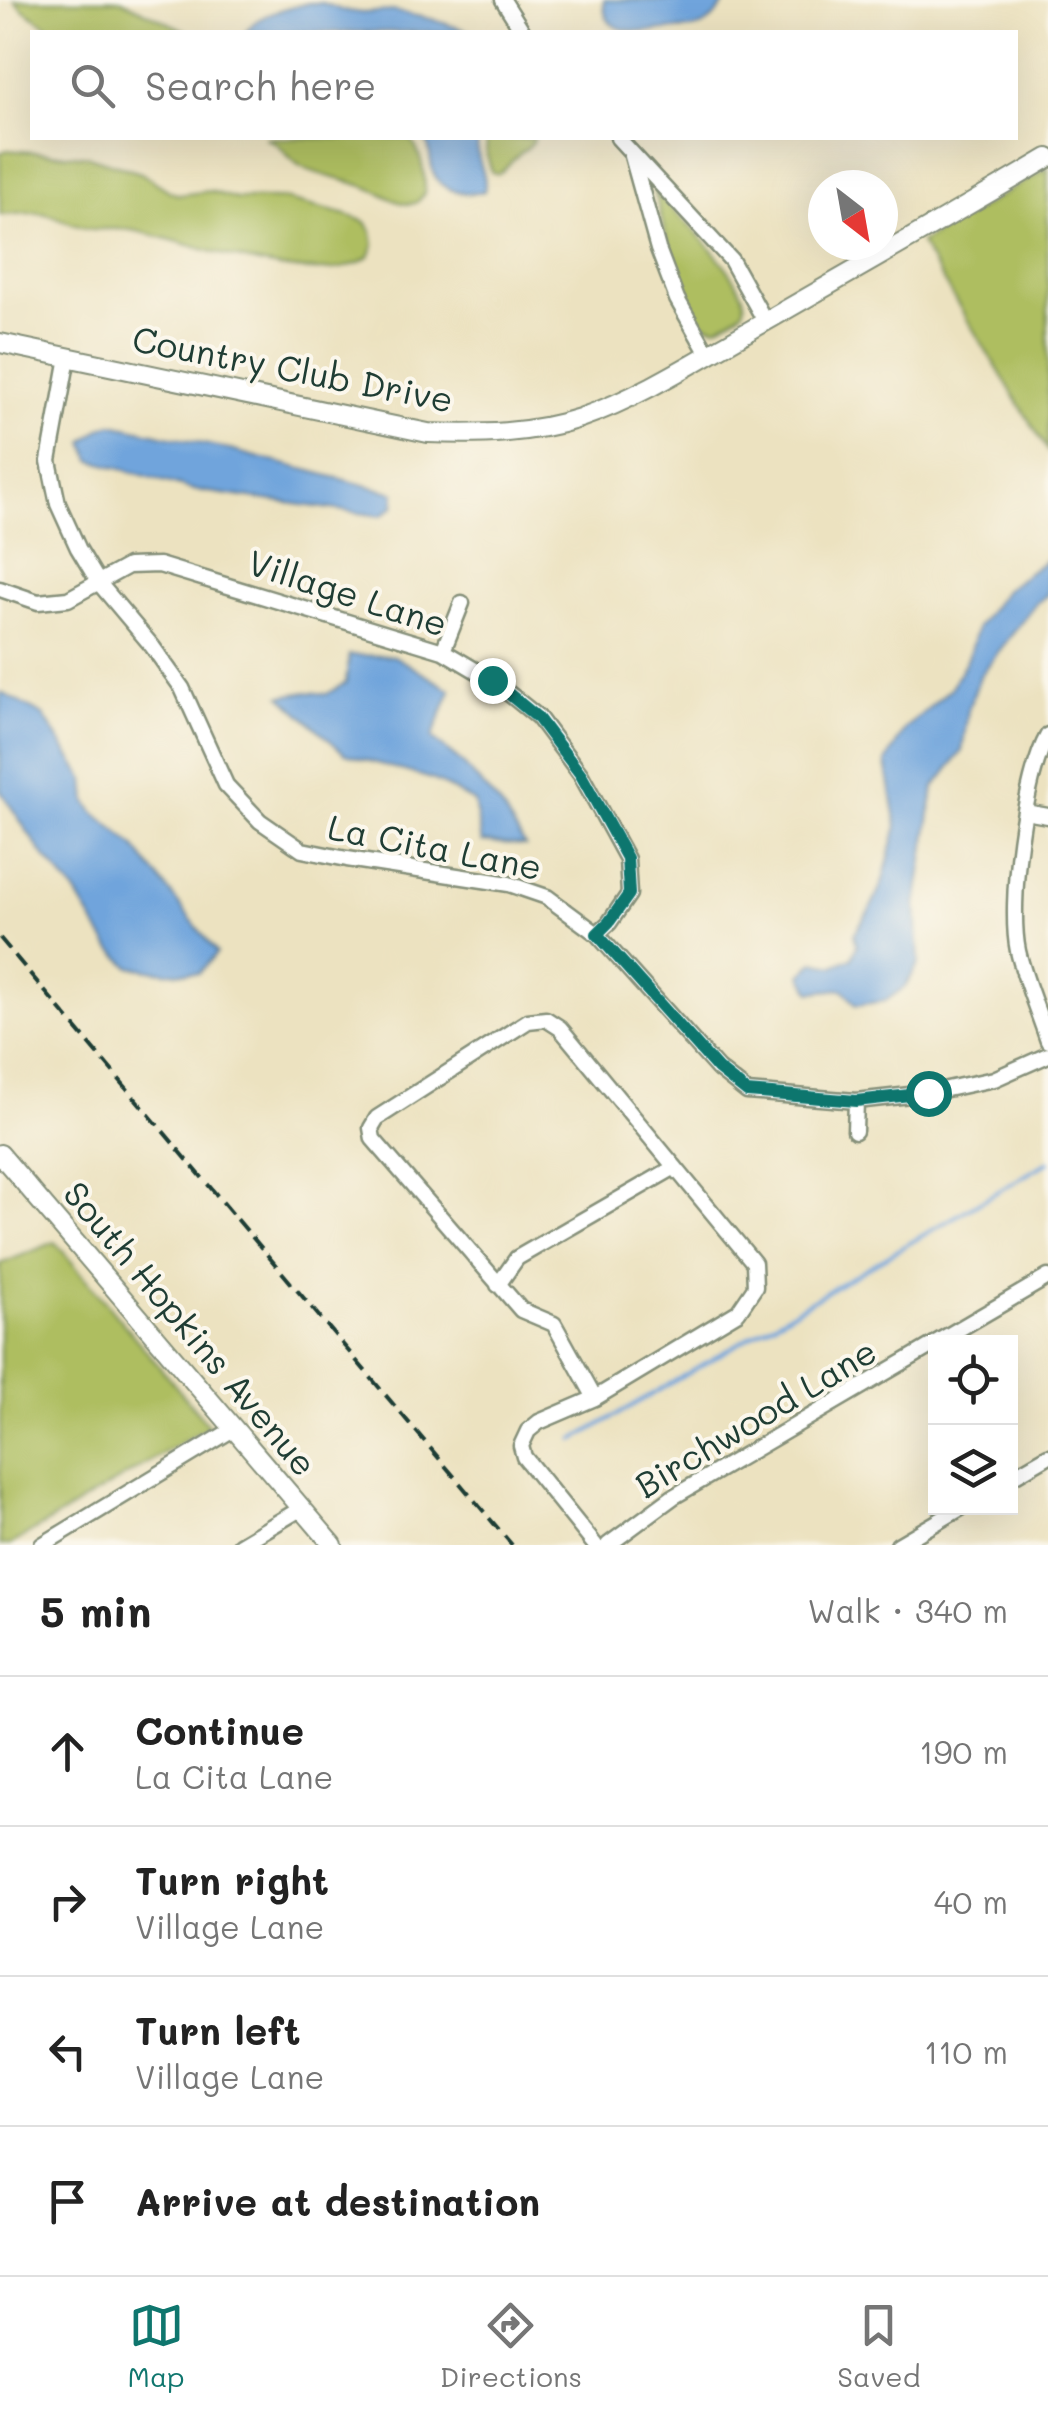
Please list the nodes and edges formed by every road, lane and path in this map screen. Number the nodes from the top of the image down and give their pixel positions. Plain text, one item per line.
1 (503, 0) edge
2 (522, 30) edge
3 (620, 140) edge
4 (630, 150) junction
5 (1048, 158) edge
6 (765, 321) junction
7 (0, 342) edge
8 (708, 354) junction
9 (68, 358) junction
10 (100, 582) junction
11 (0, 589) edge
12 (462, 603) dead end
13 (443, 651) junction
14 (1048, 736) edge
15 (1025, 812) junction
16 (1048, 816) edge
17 (597, 934) junction
18 (1048, 1040) edge
19 (1048, 1055) edge
20 (856, 1101) junction
21 (855, 1132) dead end
22 (0, 1154) edge
23 (675, 1167) junction
24 (1048, 1277) edge
25 (498, 1284) junction
26 (950, 1335) edge
27 (928, 1348) edge
28 (595, 1398) junction
29 (235, 1428) junction
30 (1048, 1456) edge
31 (1018, 1473) edge
32 (302, 1508) junction
33 (949, 1515) edge
34 (42, 1545) edge
35 (240, 1545) edge
36 (333, 1545) edge
37 (596, 1545) edge
38 (608, 1545) edge
39 (898, 1545) edge

1 - 2 street
3 - 4 street
4 - 6 street
4 - 8 street
5 - 6 street, Country Club Drive
6 - 8 street, Country Club Drive
7 - 9 street, Country Club Drive
8 - 9 street, Country Club Drive
9 - 10 street, La Cita Lane
10 - 11 street, Village Lane
10 - 13 street, Village Lane
10 - 17 street, La Cita Lane
12 - 13 street
13 - 17 street, Village Lane
14 - 15 street
15 - 16 street
15 - 18 street
17 - 20 street, La Cita Lane
19 - 20 street, La Cita Lane
20 - 21 street
22 - 29 street, South Hopkins Avenue
23 - 25 street
23 - 25 street
23 - 28 street
24 - 26 street, Birchwood Lane
25 - 28 street
27 - 38 street, Birchwood Lane
28 - 37 street
29 - 32 street, South Hopkins Avenue
29 - 34 street
30 - 31 street
32 - 35 street
32 - 36 street, South Hopkins Avenue
33 - 39 street

